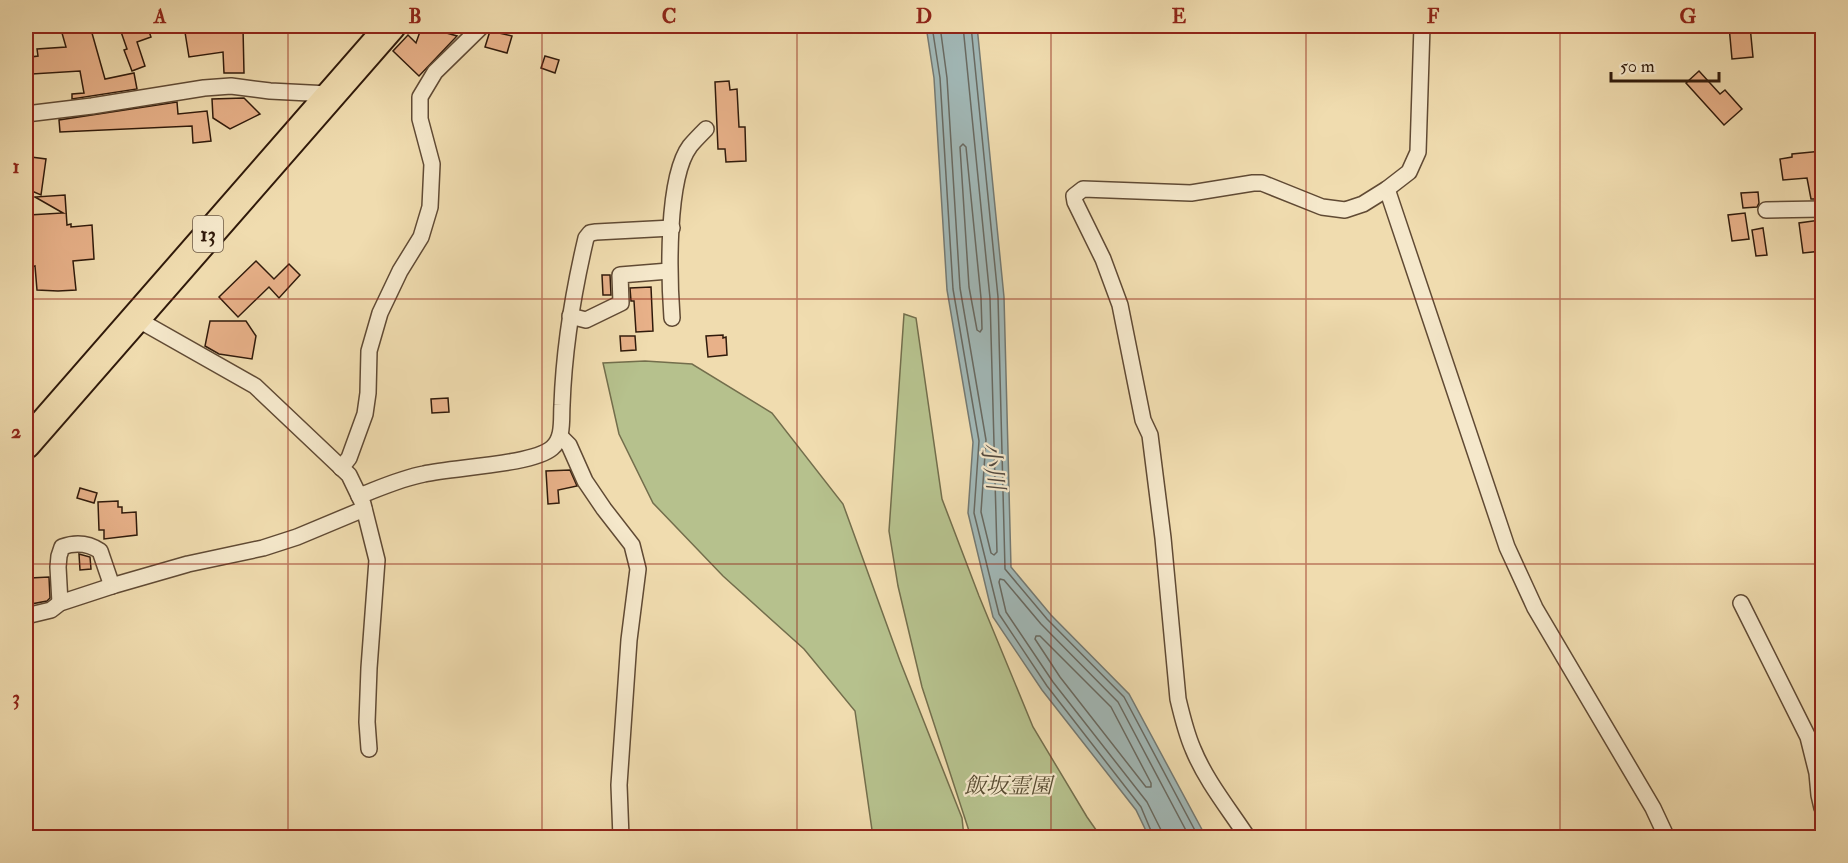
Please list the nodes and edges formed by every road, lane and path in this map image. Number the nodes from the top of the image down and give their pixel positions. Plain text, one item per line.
1 (391, 26) edge
2 (482, 26) edge
3 (1422, 26) edge
4 (329, 94) junction
5 (26, 114) edge
6 (706, 129) dead end
7 (1387, 189) junction
8 (1822, 209) edge
9 (1766, 210) dead end
10 (672, 228) junction
11 (669, 271) junction
12 (570, 316) junction
13 (135, 318) junction
14 (672, 318) dead end
15 (560, 435) junction
16 (26, 444) edge
17 (341, 468) junction
18 (362, 503) junction
19 (112, 586) junction
20 (60, 603) junction
21 (1741, 603) dead end
22 (26, 616) edge
23 (369, 750) dead end
24 (1822, 808) edge
25 (621, 837) edge
26 (1248, 837) edge
27 (1666, 837) edge

1 - 4 highway, 13
2 - 17 street
3 - 7 street
4 - 5 street
4 - 13 highway, 13
6 - 10 street
7 - 26 street
7 - 27 street
8 - 9 street
10 - 11 street
10 - 12 street
11 - 12 street
11 - 14 street
12 - 15 street
13 - 16 highway, 13
13 - 17 street
15 - 18 street
15 - 25 street
17 - 18 street
18 - 19 street
18 - 23 street
19 - 20 street
19 - 20 street
20 - 22 street
21 - 24 street

